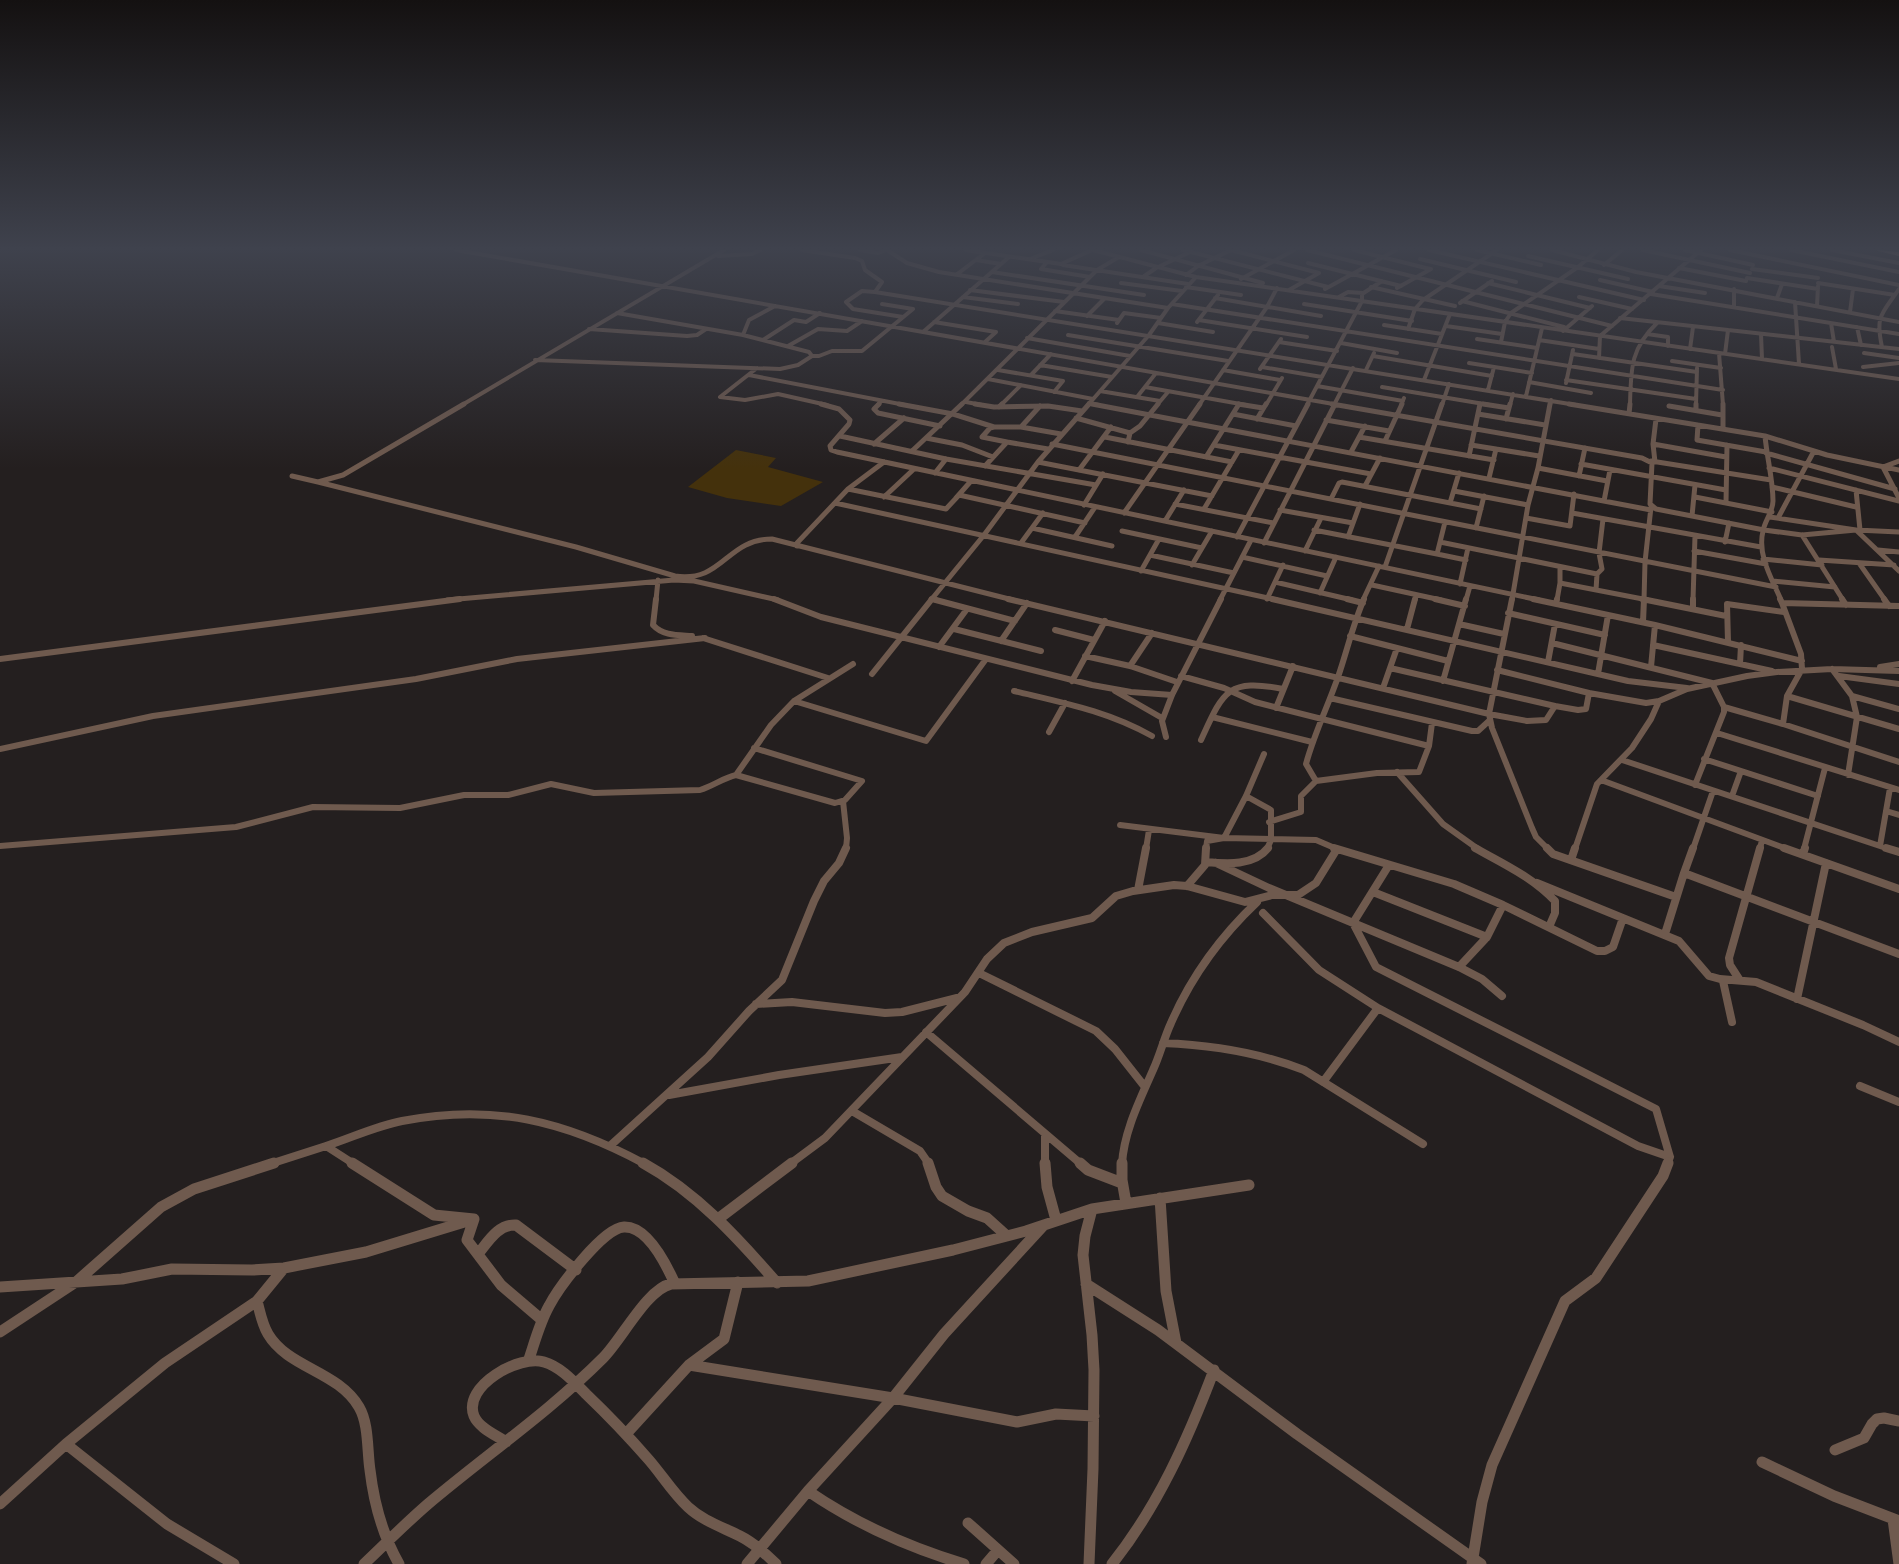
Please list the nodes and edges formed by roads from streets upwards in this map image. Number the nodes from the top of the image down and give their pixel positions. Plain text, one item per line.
1 (600, 323) edge
2 (677, 323) edge
3 (749, 323) edge
4 (789, 323) edge
5 (859, 323) edge
6 (874, 323) edge
7 (896, 323) edge
8 (933, 323) edge
9 (940, 323) edge
10 (1042, 323) edge
11 (1067, 323) edge
12 (1117, 323) edge
13 (1158, 323) joint
14 (1196, 323) edge
15 (1214, 323) edge
16 (1255, 323) edge
17 (1293, 323) edge
18 (1316, 323) edge
19 (1351, 323) edge
20 (1411, 323) edge
21 (1446, 323) edge
22 (1505, 323) edge
23 (1511, 323) edge
24 (1545, 323) edge
25 (1573, 323) edge
26 (1600, 323) edge
27 (1615, 323) edge
28 (1656, 323) joint
29 (1795, 323) edge
30 (1830, 323) joint
31 (1878, 323) edge
32 (1075, 324) junction
33 (1219, 324) junction
34 (1384, 325) joint
35 (893, 326) junction
36 (1314, 326) junction
37 (1446, 326) junction
38 (1612, 326) junction
39 (1693, 327) junction
40 (706, 328) junction
41 (1192, 328) junction
42 (1408, 328) junction
43 (1542, 328) junction
44 (1857, 328) junction
45 (589, 329) junction
46 (1250, 329) junction
47 (1565, 329) junction
48 (1113, 330) junction
49 (1480, 330) junction
50 (1728, 330) junction
51 (1347, 331) junction
52 (1878, 331) junction
53 (923, 332) junction
54 (1213, 332) junction
55 (1284, 334) junction
56 (1442, 334) junction
57 (1502, 334) junction
58 (1647, 334) junction
59 (1761, 334) junction
60 (1899, 334) edge
61 (743, 335) junction
62 (1068, 335) junction
63 (1149, 335) junction
64 (1379, 336) junction
65 (1600, 336) junction
66 (1307, 337) junction
67 (1028, 338) junction
68 (1796, 338) junction
69 (1477, 339) junction
70 (763, 340) junction
71 (1403, 340) junction
72 (1539, 340) junction
73 (1101, 341) junction
74 (985, 342) junction
75 (1279, 342) junction
76 (1501, 342) junction
77 (1640, 342) junction
78 (1061, 344) junction
79 (1204, 344) junction
80 (1341, 344) junction
81 (1437, 345) junction
82 (1833, 345) junction
83 (1863, 345) junction
84 (788, 346) junction
85 (1304, 346) junction
86 (1574, 346) junction
87 (1138, 347) junction
88 (1882, 347) junction
89 (1018, 348) junction
90 (1237, 348) junction
91 (1537, 348) junction
92 (1093, 349) junction
93 (1599, 349) junction
94 (1690, 349) junction
95 (1899, 349) edge
96 (1376, 350) junction
97 (1337, 351) junction
98 (1473, 351) junction
99 (1397, 353) junction
100 (1671, 353) junction
101 (1719, 353) junction
102 (1864, 353) junction
103 (1051, 354) junction
104 (1270, 354) junction
105 (1573, 354) junction
106 (1726, 354) junction
107 (812, 356) junction
108 (1130, 356) junction
109 (1373, 356) junction
110 (1599, 358) junction
111 (1899, 358) edge
112 (1762, 359) junction
113 (535, 360) junction
114 (1084, 360) junction
115 (1394, 360) junction
116 (1535, 360) junction
117 (1228, 362) junction
118 (1469, 363) junction
119 (1633, 363) junction
120 (1899, 363) edge
121 (1799, 364) junction
122 (1040, 365) junction
123 (1330, 365) junction
124 (1698, 365) junction
125 (1121, 366) junction
126 (1429, 366) junction
127 (1569, 366) junction
128 (1262, 367) junction
129 (1494, 367) junction
130 (1863, 367) junction
131 (757, 368) junction
132 (1353, 368) junction
133 (1671, 368) junction
134 (1722, 368) junction
135 (998, 370) junction
136 (1223, 370) junction
137 (1366, 370) junction
138 (1836, 370) junction
139 (1286, 371) junction
140 (1156, 372) junction
141 (1466, 372) junction
142 (1532, 372) junction
143 (1697, 372) junction
144 (748, 374) junction
145 (1388, 374) junction
146 (1863, 374) junction
147 (1031, 375) junction
148 (1256, 376) junction
149 (1492, 376) junction
150 (1630, 376) junction
151 (1112, 377) junction
152 (1322, 377) junction
153 (988, 379) junction
154 (1899, 379) edge
155 (1280, 380) junction
156 (1424, 380) junction
157 (1566, 380) junction
158 (1529, 382) junction
159 (793, 384) junction
160 (1214, 384) junction
161 (1449, 384) junction
162 (1591, 384) junction
163 (1020, 385) junction
164 (1317, 386) junction
165 (1696, 386) junction
166 (1144, 387) junction
167 (1382, 387) junction
168 (1566, 388) junction
169 (1341, 390) junction
170 (1488, 390) junction
171 (1631, 390) junction
172 (1723, 390) junction
173 (1054, 392) junction
174 (1100, 392) junction
175 (1168, 392) junction
176 (1407, 392) junction
177 (1591, 392) junction
178 (778, 394) junction
179 (1272, 394) junction
180 (1513, 394) junction
181 (1526, 396) junction
182 (1669, 396) junction
183 (1137, 397) junction
184 (1204, 397) junction
185 (1379, 397) junction
186 (1444, 397) junction
187 (1310, 400) junction
188 (1551, 400) junction
189 (1696, 400) junction
190 (881, 401) junction
191 (1091, 401) junction
192 (1403, 401) junction
193 (966, 402) junction
194 (1160, 402) junction
195 (1239, 404) junction
196 (1333, 404) junction
197 (1480, 404) junction
198 (1040, 406) junction
199 (1669, 406) junction
200 (999, 407) junction
201 (1590, 407) junction
202 (1263, 408) junction
203 (1509, 408) junction
204 (1696, 410) junction
205 (1082, 411) junction
206 (953, 414) junction
207 (1150, 414) junction
208 (1233, 414) junction
209 (1478, 414) junction
210 (1629, 414) junction
211 (1396, 415) junction
212 (1722, 415) junction
213 (904, 418) junction
214 (1076, 418) junction
215 (1257, 419) junction
216 (1506, 419) junction
217 (1656, 419) junction
218 (1326, 420) junction
219 (1668, 420) junction
220 (1188, 422) junction
221 (1435, 422) junction
222 (1545, 425) junction
223 (1698, 425) junction
224 (940, 426) junction
225 (1296, 426) junction
226 (1364, 426) junction
227 (994, 427) junction
228 (1021, 427) junction
229 (1111, 427) junction
230 (1223, 428) junction
231 (1475, 429) junction
232 (1723, 429) junction
233 (1390, 431) junction
234 (1130, 433) junction
235 (1061, 434) junction
236 (840, 436) junction
237 (1765, 436) junction
238 (1105, 437) junction
239 (1359, 437) junction
240 (926, 438) junction
241 (1288, 440) junction
242 (1697, 440) junction
243 (1385, 441) junction
244 (1542, 441) junction
245 (1007, 442) junction
246 (1128, 442) junction
247 (874, 444) junction
248 (1214, 444) junction
249 (1472, 444) junction
250 (1653, 444) junction
251 (1314, 445) junction
252 (1727, 445) junction
253 (1050, 446) junction
254 (1585, 448) junction
255 (1168, 449) junction
256 (1426, 449) junction
257 (1496, 449) junction
258 (1239, 450) junction
259 (912, 451) junction
260 (1695, 451) junction
261 (1093, 452) junction
262 (1351, 452) junction
263 (1814, 452) junction
264 (1766, 453) junction
265 (1469, 456) junction
266 (1539, 456) junction
267 (1726, 456) junction
268 (993, 457) junction
269 (1206, 457) junction
270 (1280, 457) junction
271 (1380, 458) junction
272 (946, 459) junction
273 (1494, 460) junction
274 (1305, 461) junction
275 (1899, 461) edge
276 (884, 462) junction
277 (1038, 462) junction
278 (1232, 462) junction
279 (1653, 462) junction
280 (1156, 464) junction
281 (1580, 464) junction
282 (1807, 464) junction
283 (1420, 465) junction
284 (985, 466) junction
285 (1883, 467) junction
286 (1538, 468) junction
287 (1770, 468) junction
288 (914, 469) junction
289 (1079, 470) junction
290 (1610, 470) junction
291 (1899, 470) edge
292 (1459, 472) junction
293 (934, 473) junction
294 (1726, 473) junction
295 (1030, 474) junction
296 (1103, 474) junction
297 (1371, 474) junction
298 (292, 476) dead end
299 (1578, 476) junction
300 (1801, 476) junction
301 (1651, 477) junction
302 (1223, 478) junction
303 (1489, 478) junction
304 (1771, 480) junction
305 (971, 481) junction
306 (1608, 481) junction
307 (318, 482) junction
308 (1891, 482) junction
309 (1145, 483) junction
310 (1899, 483) edge
311 (1096, 485) junction
312 (1695, 485) junction
313 (1264, 486) junction
314 (1365, 486) junction
315 (1532, 486) junction
316 (1772, 486) junction
317 (848, 489) junction
318 (1895, 489) junction
319 (1184, 490) junction
320 (1726, 490) junction
321 (1856, 490) junction
322 (1018, 491) junction
323 (1290, 491) junction
324 (1454, 491) junction
325 (1792, 492) junction
326 (1409, 494) junction
327 (1574, 494) junction
328 (1212, 496) junction
329 (1484, 496) junction
330 (884, 497) junction
331 (1695, 497) junction
332 (1331, 499) junction
333 (1604, 500) junction
334 (1899, 500) edge
335 (835, 503) junction
336 (1450, 503) junction
337 (1726, 503) junction
338 (1175, 504) junction
339 (1360, 504) junction
340 (1007, 505) junction
341 (1084, 505) junction
342 (1528, 505) junction
343 (1095, 507) junction
344 (1856, 507) junction
345 (1481, 508) junction
346 (1651, 508) junction
347 (946, 509) junction
348 (1204, 509) junction
349 (1280, 510) junction
350 (1043, 513) junction
351 (1124, 513) junction
352 (1403, 513) junction
353 (1572, 513) junction
354 (1771, 515) junction
355 (1692, 516) junction
356 (1248, 518) junction
357 (1321, 518) junction
358 (1526, 518) junction
359 (1778, 518) junction
360 (1603, 519) junction
361 (1165, 521) junction
362 (1445, 522) junction
363 (1729, 522) junction
364 (1085, 523) junction
365 (1273, 523) junction
366 (1353, 523) junction
367 (1648, 527) junction
368 (1032, 528) junction
369 (1476, 528) junction
370 (1314, 530) junction
371 (1764, 530) junction
372 (1858, 530) junction
373 (1122, 531) dead end
374 (1212, 531) junction
375 (1899, 532) edge
376 (1802, 534) junction
377 (984, 535) junction
378 (1694, 536) junction
379 (1075, 537) junction
380 (1237, 537) junction
381 (1348, 537) junction
382 (1522, 537) junction
383 (1159, 539) junction
384 (1251, 540) junction
385 (1440, 542) junction
386 (1725, 542) junction
387 (1020, 543) junction
388 (1264, 543) junction
389 (797, 546) junction
390 (1112, 546) dead end
391 (1391, 546) junction
392 (1761, 547) junction
393 (1202, 548) junction
394 (1468, 548) junction
395 (1878, 550) junction
396 (1305, 551) junction
397 (1694, 551) junction
398 (1599, 552) junction
399 (1899, 552) edge
400 (1437, 554) junction
401 (1150, 555) junction
402 (1242, 556) junction
403 (1336, 558) junction
404 (1517, 558) junction
405 (1466, 560) junction
406 (1765, 561) junction
407 (1645, 562) junction
408 (1821, 562) junction
409 (1859, 563) junction
410 (1192, 565) junction
411 (1283, 565) junction
412 (1894, 565) junction
413 (1382, 567) junction
414 (1560, 567) junction
415 (1140, 571) junction
416 (1694, 571) junction
417 (1899, 571) edge
418 (1234, 573) junction
419 (1597, 574) junction
420 (1327, 576) junction
421 (658, 580) junction
422 (1275, 582) junction
423 (1560, 583) junction
424 (944, 584) junction
425 (1460, 584) junction
426 (1774, 584) junction
427 (1372, 585) junction
428 (1470, 586) junction
429 (1835, 587) junction
430 (1227, 590) junction
431 (1596, 590) junction
432 (1320, 593) junction
433 (1513, 594) junction
434 (1416, 595) junction
435 (932, 599) junction
436 (1268, 599) junction
437 (1643, 599) junction
438 (1027, 603) junction
439 (1363, 603) junction
440 (1782, 603) junction
441 (1556, 604) junction
442 (1846, 605) junction
443 (1465, 606) junction
444 (1889, 606) junction
445 (1899, 606) edge
446 (967, 609) junction
447 (1693, 609) junction
448 (1784, 612) junction
449 (1508, 613) junction
450 (1608, 614) junction
451 (1726, 616) junction
452 (1355, 619) junction
453 (1015, 621) junction
454 (1105, 622) junction
455 (1643, 622) junction
456 (1460, 624) junction
457 (1555, 624) junction
458 (1655, 625) junction
459 (954, 629) junction
460 (1407, 629) junction
461 (1055, 630) dead end
462 (1152, 633) junction
463 (1504, 634) junction
464 (1605, 635) junction
465 (1350, 636) junction
466 (900, 637) junction
467 (705, 638) junction
468 (1094, 640) junction
469 (1454, 640) junction
470 (1001, 641) junction
471 (1552, 642) junction
472 (1728, 642) junction
473 (1200, 644) junction
474 (1653, 645) junction
475 (1741, 645) junction
476 (939, 647) junction
477 (1396, 648) junction
478 (1041, 651) dead end
479 (1500, 651) junction
480 (1602, 655) junction
481 (1085, 656) junction
482 (0, 659) edge
483 (986, 659) junction
484 (1802, 661) junction
485 (1448, 662) junction
486 (1548, 662) junction
487 (852, 664) dead end
488 (1740, 664) junction
489 (1899, 664) edge
490 (1130, 666) junction
491 (1293, 666) junction
492 (1651, 667) junction
493 (1390, 668) junction
494 (1802, 669) junction
495 (1832, 669) junction
496 (1870, 669) junction
497 (1497, 670) junction
498 (1899, 671) edge
499 (1777, 672) junction
500 (872, 674) dead end
501 (1598, 674) junction
502 (1839, 676) junction
503 (1338, 677) junction
504 (828, 678) junction
505 (1179, 679) junction
506 (1072, 681) junction
507 (1443, 681) junction
508 (1712, 683) junction
509 (1899, 684) edge
510 (1383, 688) junction
511 (1687, 688) junction
512 (1283, 689) junction
513 (1113, 690) junction
514 (1229, 690) junction
515 (1014, 691) dead end
516 (1492, 692) junction
517 (1589, 693) junction
518 (1172, 695) junction
519 (1787, 696) junction
520 (1852, 696) junction
521 (1330, 698) junction
522 (794, 701) junction
523 (1659, 701) junction
524 (1065, 703) junction
525 (1555, 706) junction
526 (1724, 707) junction
527 (1276, 708) junction
528 (1899, 709) edge
529 (1212, 717) junction
530 (1490, 717) junction
531 (1857, 717) junction
532 (1162, 718) junction
533 (1321, 721) junction
534 (1432, 723) junction
535 (1783, 724) junction
536 (1899, 730) edge
537 (1049, 732) dead end
538 (1716, 732) junction
539 (1152, 736) dead end
540 (1166, 737) dead end
541 (1201, 740) dead end
542 (1312, 742) junction
543 (1429, 746) junction
544 (1851, 746) junction
545 (754, 748) junction
546 (0, 749) edge
547 (1264, 754) dead end
548 (1704, 759) junction
549 (1622, 760) junction
550 (1899, 762) edge
551 (1825, 768) junction
552 (1741, 771) junction
553 (1396, 772) junction
554 (736, 775) junction
555 (1848, 775) junction
556 (1601, 780) junction
557 (1316, 781) junction
558 (1695, 785) junction
559 (1890, 788) junction
560 (1899, 790) edge
561 (1713, 791) junction
562 (1246, 796) junction
563 (1732, 796) junction
564 (1818, 796) junction
565 (843, 801) junction
566 (1886, 811) junction
567 (1899, 815) edge
568 (1704, 820) junction
569 (1270, 822) junction
570 (1812, 823) junction
571 (1120, 824) dead end
572 (1149, 830) junction
573 (1224, 838) junction
574 (1270, 840) junction
575 (1762, 840) junction
576 (0, 846) edge
577 (1880, 846) junction
578 (1337, 849) junction
579 (1899, 852) edge
580 (1804, 854) junction
581 (1571, 860) junction
582 (1206, 862) junction
583 (1826, 862) junction
584 (1216, 863) junction
585 (1389, 865) junction
586 (1684, 873) junction
587 (1537, 883) junction
588 (1188, 886) junction
589 (1899, 889) edge
590 (1138, 890) junction
591 (1373, 892) junction
592 (1289, 895) junction
593 (1748, 896) junction
594 (1676, 897) junction
595 (1259, 900) junction
596 (1503, 905) junction
597 (1263, 913) dead end
598 (1623, 918) junction
599 (1815, 922) junction
600 (1353, 924) junction
601 (1549, 927) junction
602 (1665, 934) junction
603 (1487, 937) junction
604 (1899, 954) edge
605 (1458, 967) junction
606 (979, 973) junction
607 (1739, 979) junction
608 (1722, 980) junction
609 (1502, 996) dead end
610 (958, 997) junction
611 (1797, 999) junction
612 (755, 1004) junction
613 (1378, 1008) junction
614 (1732, 1022) dead end
615 (926, 1032) junction
616 (1899, 1042) edge
617 (1163, 1043) junction
618 (903, 1057) junction
619 (1323, 1082) junction
620 (1860, 1086) dead end
621 (1145, 1088) junction
622 (668, 1095) junction
623 (1899, 1102) edge
624 (852, 1111) junction
625 (1045, 1134) junction
626 (1423, 1144) dead end
627 (611, 1145) junction
628 (326, 1146) junction
629 (1670, 1157) junction
630 (1122, 1183) junction
631 (1249, 1185) dead end
632 (1160, 1198) junction
633 (1126, 1203) junction
634 (1092, 1210) junction
635 (474, 1219) junction
636 (718, 1219) junction
637 (1051, 1222) junction
638 (1007, 1236) junction
639 (478, 1254) junction
640 (284, 1268) junction
641 (576, 1270) junction
642 (76, 1282) junction
643 (738, 1282) junction
644 (777, 1283) junction
645 (675, 1284) junction
646 (1086, 1284) junction
647 (0, 1287) edge
648 (257, 1301) junction
649 (542, 1320) junction
650 (0, 1332) edge
651 (1176, 1343) junction
652 (529, 1359) junction
653 (689, 1365) junction
654 (1214, 1370) junction
655 (576, 1385) junction
656 (892, 1398) junction
657 (1094, 1416) junction
658 (1899, 1421) edge
659 (626, 1434) junction
660 (506, 1442) junction
661 (66, 1444) junction
662 (1835, 1450) dead end
663 (1762, 1462) dead end
664 (808, 1491) junction
665 (0, 1504) edge
666 (1896, 1520) edge
667 (968, 1523) dead end
668 (386, 1542) junction
669 (760, 1549) junction
670 (998, 1550) junction
671 (1476, 1563) edge
672 (234, 1564) edge
673 (364, 1564) edge
674 (399, 1564) edge
675 (747, 1564) edge
676 (776, 1564) edge
677 (964, 1564) edge
678 (986, 1564) edge
679 (1014, 1564) edge
680 (1089, 1564) edge
681 (1112, 1564) edge
682 (1899, 1564) edge

1 - 45 street
2 - 40 street
3 - 61 street
4 - 70 street
5 - 84 street
6 - 35 street
7 - 35 street
8 - 53 street
9 - 74 street
10 - 67 street
11 - 32 street
12 - 48 street
13 - 41 street
13 - 63 street
14 - 41 street
15 - 33 street
16 - 46 street
17 - 36 street
18 - 36 street
19 - 51 street
20 - 42 street
21 - 37 street
22 - 57 street
23 - 43 street
24 - 47 street
25 - 47 street
26 - 38 street
27 - 38 street
28 - 39 street
28 - 58 street
29 - 68 street
30 - 44 street
30 - 82 street
31 - 52 street
32 - 48 street
32 - 62 street
33 - 46 street
33 - 54 street
34 - 42 street
34 - 64 street
35 - 53 street
35 - 107 street
36 - 51 street
36 - 66 street
37 - 49 street
37 - 56 street
38 - 65 street
39 - 50 street
39 - 94 street
40 - 45 street
40 - 61 street
41 - 54 street
42 - 56 street
43 - 47 street
43 - 72 street
44 - 52 street
44 - 83 street
45 - 113 street
46 - 55 street
46 - 90 street
47 - 65 street
48 - 63 street
49 - 57 street
49 - 69 street
50 - 59 street
50 - 106 street
51 - 64 street
51 - 80 street
52 - 60 street
52 - 88 street
53 - 74 street
54 - 79 street
55 - 66 street
55 - 75 street
56 - 81 street
57 - 76 street
58 - 77 street
58 - 100 street
59 - 68 street
59 - 112 street
61 - 70 street
62 - 73 street
62 - 78 street
63 - 79 street
63 - 87 street
64 - 71 street
65 - 77 street
65 - 93 street
66 - 85 street
67 - 78 street
67 - 89 street
68 - 82 street
68 - 121 street
69 - 76 street
69 - 98 street
70 - 84 street
71 - 81 street
71 - 99 street
72 - 86 street
72 - 91 street
73 - 87 street
73 - 92 street
74 - 89 street
75 - 85 street
75 - 104 street
76 - 91 street
77 - 100 street
77 - 119 street
78 - 92 street
79 - 90 street
80 - 96 street
80 - 97 street
81 - 98 street
81 - 126 street
82 - 83 street
82 - 138 street
83 - 88 street
83 - 102 street
84 - 107 street
85 - 97 street
86 - 93 street
86 - 105 street
87 - 108 street
87 - 117 street
88 - 95 street
89 - 103 street
89 - 135 street
90 - 104 street
90 - 117 street
91 - 116 street
92 - 108 street
92 - 114 street
93 - 110 street
94 - 100 street
94 - 101 street
96 - 99 street
96 - 109 street
97 - 123 street
98 - 116 street
98 - 118 street
99 - 115 street
100 - 124 street
100 - 133 street
101 - 106 street
101 - 134 street
102 - 111 street
102 - 130 street
103 - 114 street
103 - 122 street
104 - 123 street
104 - 128 street
105 - 110 street
105 - 127 street
106 - 112 street
107 - 131 street
108 - 125 street
109 - 115 street
109 - 137 street
110 - 119 street
112 - 121 street
113 - 131 street
113 - 307 street
114 - 125 street
115 - 126 street
116 - 127 street
116 - 142 street
117 - 136 street
118 - 129 street
118 - 141 street
119 - 133 street
119 - 150 street
120 - 130 street
121 - 138 street
122 - 147 street
122 - 151 street
123 - 132 street
123 - 152 street
124 - 134 street
124 - 143 street
125 - 140 street
125 - 151 street
126 - 141 street
126 - 156 street
127 - 150 street
127 - 157 street
128 - 139 street
128 - 148 street
129 - 142 street
129 - 149 street
130 - 146 street
131 - 144 street
132 - 137 street
132 - 169 street
133 - 143 street
134 - 172 street
135 - 147 street
135 - 153 street
136 - 148 street
136 - 160 street
137 - 145 street
138 - 146 street
139 - 152 street
139 - 155 street
140 - 160 street
140 - 166 street
141 - 149 street
142 - 158 street
143 - 165 street
144 - 159 street
144 - 178 street
145 - 156 street
145 - 167 street
146 - 154 street
147 - 173 street
148 - 155 street
149 - 170 street
150 - 165 street
150 - 171 street
151 - 174 street
152 - 164 street
153 - 163 street
153 - 193 street
155 - 179 street
156 - 161 street
157 - 162 street
157 - 168 street
158 - 168 street
158 - 181 street
159 - 178 street
159 - 190 street
160 - 179 street
160 - 184 street
161 - 170 street
161 - 186 street
162 - 171 street
162 - 177 street
163 - 173 street
163 - 200 street
164 - 169 street
164 - 187 street
165 - 172 street
165 - 189 street
166 - 175 street
166 - 183 street
167 - 176 street
167 - 185 street
168 - 177 street
169 - 185 street
169 - 196 street
170 - 180 street
171 - 182 street
171 - 210 street
172 - 212 street
173 - 191 street
174 - 183 street
174 - 191 street
175 - 184 street
175 - 194 street
176 - 186 street
176 - 192 street
177 - 201 street
178 - 236 street
179 - 187 street
179 - 202 street
180 - 181 street
180 - 203 street
181 - 188 street
182 - 189 street
182 - 199 street
183 - 194 street
184 - 195 street
184 - 220 street
185 - 192 street
186 - 197 street
186 - 221 street
187 - 196 street
187 - 225 street
188 - 201 street
188 - 222 street
189 - 204 street
190 - 206 street
190 - 213 street
191 - 205 street
191 - 207 street
192 - 211 street
193 - 200 street
193 - 206 street
194 - 207 street
195 - 202 street
195 - 208 street
196 - 211 street
196 - 218 street
197 - 203 street
197 - 209 street
198 - 200 street
198 - 205 street
198 - 228 street
199 - 204 street
199 - 219 street
201 - 210 street
202 - 215 street
203 - 216 street
204 - 212 street
205 - 214 street
206 - 224 street
206 - 227 street
207 - 220 street
207 - 234 street
208 - 215 street
208 - 230 street
209 - 216 street
209 - 231 street
210 - 217 street
211 - 221 street
211 - 233 street
212 - 232 street
213 - 224 street
213 - 247 street
214 - 229 street
214 - 235 street
215 - 225 street
216 - 222 street
217 - 219 street
217 - 250 street
218 - 226 street
218 - 251 street
219 - 223 street
220 - 230 street
220 - 255 street
221 - 231 street
221 - 256 street
222 - 244 street
223 - 232 street
223 - 242 street
224 - 240 street
225 - 241 street
226 - 233 street
226 - 239 street
227 - 228 street
227 - 245 street
228 - 235 street
229 - 234 street
229 - 238 street
230 - 241 street
230 - 248 street
231 - 244 street
231 - 249 street
232 - 237 street
233 - 243 street
234 - 246 street
235 - 253 street
236 - 247 street
236 - 276 street
237 - 263 street
237 - 264 street
238 - 246 street
238 - 261 street
239 - 243 street
239 - 262 street
240 - 259 street
240 - 268 street
241 - 251 street
241 - 270 street
242 - 252 street
242 - 260 street
243 - 256 street
244 - 254 street
244 - 266 street
245 - 253 street
245 - 268 street
246 - 255 street
247 - 259 street
248 - 258 street
248 - 269 street
249 - 257 street
249 - 265 street
250 - 260 street
250 - 279 street
251 - 262 street
251 - 274 street
252 - 264 street
252 - 267 street
253 - 261 street
253 - 277 street
254 - 279 street
254 - 281 street
255 - 269 street
255 - 280 street
256 - 265 street
256 - 283 street
257 - 266 street
257 - 273 street
258 - 270 street
258 - 278 street
259 - 272 street
260 - 267 street
261 - 280 street
261 - 289 street
262 - 271 street
263 - 282 street
263 - 285 street
264 - 282 street
264 - 287 street
265 - 273 street
266 - 286 street
267 - 294 street
268 - 284 street
269 - 278 street
270 - 274 street
270 - 313 street
271 - 283 street
271 - 297 street
272 - 284 street
272 - 293 street
273 - 303 street
274 - 297 street
274 - 323 street
275 - 285 street
276 - 288 street
276 - 317 street
277 - 289 street
277 - 295 street
278 - 302 street
279 - 294 street
279 - 301 street
280 - 302 street
280 - 309 street
281 - 290 street
281 - 299 street
282 - 300 street
282 - 318 street
283 - 292 street
283 - 326 street
284 - 295 street
285 - 291 street
285 - 308 street
286 - 299 street
286 - 315 street
287 - 300 street
287 - 304 street
288 - 293 street
288 - 330 street
289 - 296 street
290 - 301 street
290 - 306 street
292 - 303 street
292 - 324 street
293 - 305 street
294 - 304 street
294 - 320 street
295 - 311 street
295 - 322 street
296 - 309 street
296 - 311 street
297 - 314 street
298 - 307 street
299 - 306 street
300 - 321 street
300 - 325 street
301 - 312 street
301 - 346 street
302 - 313 street
302 - 328 street
303 - 315 street
304 - 316 street
305 - 322 street
305 - 347 street
306 - 333 street
307 - 389 street
308 - 310 street
308 - 318 street
309 - 319 street
309 - 351 street
311 - 341 street
312 - 320 street
312 - 331 street
313 - 323 street
313 - 356 street
314 - 326 street
314 - 332 street
315 - 327 street
315 - 342 street
316 - 325 street
316 - 354 street
317 - 330 street
317 - 335 street
318 - 334 street
319 - 328 street
319 - 338 street
320 - 337 street
321 - 334 street
321 - 344 street
322 - 340 street
322 - 341 street
323 - 332 street
323 - 349 street
324 - 329 street
324 - 336 street
325 - 344 street
325 - 359 street
326 - 336 street
326 - 352 street
327 - 333 street
327 - 353 street
328 - 348 street
329 - 342 street
329 - 345 street
330 - 347 street
331 - 337 street
331 - 355 street
332 - 339 street
333 - 346 street
335 - 377 street
335 - 389 street
336 - 345 street
337 - 354 street
338 - 348 street
338 - 361 street
339 - 352 street
339 - 366 street
340 - 347 street
340 - 350 street
340 - 377 street
341 - 343 street
342 - 358 street
343 - 351 street
343 - 364 street
344 - 372 street
345 - 369 street
346 - 355 street
346 - 367 street
348 - 356 street
349 - 357 street
349 - 365 street
350 - 364 street
350 - 368 street
351 - 361 street
352 - 362 street
352 - 391 street
353 - 358 street
353 - 360 street
354 - 359 street
354 - 371 street
355 - 363 street
356 - 365 street
356 - 380 street
357 - 366 street
357 - 370 street
358 - 382 street
359 - 372 street
360 - 367 street
360 - 398 street
361 - 374 street
362 - 369 street
362 - 385 street
363 - 371 street
363 - 386 street
364 - 379 street
365 - 388 street
366 - 381 street
367 - 378 street
367 - 407 street
368 - 379 street
368 - 387 street
369 - 382 street
370 - 381 street
370 - 396 street
371 - 376 street
371 - 392 street
372 - 375 street
372 - 376 street
372 - 395 street
373 - 383 street
374 - 380 street
374 - 393 street
376 - 408 street
377 - 387 street
377 - 424 street
378 - 386 street
378 - 397 street
379 - 390 street
380 - 384 street
381 - 391 street
382 - 398 street
382 - 404 street
383 - 393 street
383 - 401 street
384 - 388 street
384 - 402 street
385 - 394 street
385 - 400 street
386 - 392 street
387 - 415 street
388 - 396 street
389 - 424 street
391 - 400 street
391 - 413 street
392 - 406 street
393 - 410 street
394 - 404 street
394 - 405 street
395 - 399 street
395 - 412 street
396 - 403 street
397 - 406 street
397 - 416 street
398 - 407 street
398 - 419 street
400 - 405 street
401 - 410 street
401 - 415 street
402 - 411 street
402 - 418 street
403 - 413 street
403 - 420 street
404 - 414 street
404 - 433 street
405 - 425 street
406 - 408 street
406 - 426 street
407 - 416 street
407 - 437 street
408 - 409 street
408 - 429 street
409 - 412 street
409 - 444 street
410 - 418 street
411 - 420 street
411 - 422 street
412 - 417 street
413 - 425 street
413 - 427 street
414 - 419 street
414 - 423 street
415 - 430 street
416 - 426 street
416 - 447 street
418 - 430 street
419 - 431 street
420 - 432 street
421 - 466 street
421 - 467 street
421 - 482 street
422 - 432 street
422 - 436 street
423 - 431 street
423 - 441 street
424 - 435 street
424 - 438 street
425 - 428 street
426 - 429 street
426 - 440 street
427 - 434 street
427 - 439 street
428 - 433 street
428 - 443 street
429 - 442 street
430 - 436 street
430 - 473 street
431 - 437 street
432 - 439 street
433 - 441 street
433 - 449 street
434 - 443 street
434 - 460 street
435 - 446 street
435 - 466 street
436 - 452 street
437 - 447 street
437 - 455 street
438 - 453 street
438 - 454 street
439 - 452 street
440 - 442 street
440 - 448 street
441 - 450 street
442 - 444 street
443 - 456 street
444 - 445 street
446 - 453 street
446 - 459 street
447 - 451 street
448 - 451 street
448 - 484 street
449 - 457 street
449 - 463 street
450 - 455 street
450 - 464 street
451 - 472 street
452 - 460 street
452 - 465 street
453 - 470 street
454 - 462 street
454 - 468 street
455 - 458 street
456 - 463 street
456 - 469 street
457 - 464 street
457 - 471 street
458 - 472 street
458 - 474 street
459 - 470 street
459 - 476 street
460 - 469 street
461 - 468 street
462 - 473 street
462 - 490 street
463 - 479 street
464 - 480 street
465 - 477 street
465 - 503 street
466 - 476 street
466 - 500 street
467 - 504 street
467 - 546 street
468 - 481 street
469 - 479 street
469 - 485 street
470 - 478 street
471 - 480 street
471 - 486 street
472 - 475 street
473 - 491 street
473 - 505 street
474 - 488 street
474 - 492 street
475 - 484 street
475 - 488 street
476 - 483 street
477 - 485 street
477 - 493 street
479 - 486 street
479 - 497 street
480 - 492 street
480 - 501 street
481 - 490 street
481 - 506 street
483 - 506 street
483 - 522 street
484 - 494 street
485 - 507 street
486 - 501 street
487 - 504 street
488 - 499 street
489 - 496 street
490 - 505 street
491 - 503 street
491 - 512 street
492 - 508 street
493 - 507 street
493 - 510 street
494 - 495 street
494 - 499 street
494 - 519 street
495 - 496 street
495 - 502 street
496 - 498 street
497 - 516 street
497 - 517 street
499 - 508 street
501 - 511 street
502 - 509 street
502 - 520 street
503 - 510 street
503 - 521 street
504 - 522 street
505 - 514 street
505 - 518 street
506 - 513 street
507 - 516 street
508 - 511 street
508 - 526 street
510 - 530 street
511 - 523 street
512 - 514 street
512 - 527 street
513 - 518 street
513 - 532 street
514 - 527 street
514 - 529 street
515 - 524 street
516 - 525 street
516 - 530 street
517 - 523 street
517 - 525 street
518 - 532 street
519 - 531 street
519 - 535 street
520 - 528 street
520 - 531 street
521 - 533 street
521 - 534 street
522 - 545 street
523 - 549 street
524 - 537 street
524 - 539 street
525 - 530 street
526 - 535 street
526 - 538 street
527 - 533 street
529 - 541 street
529 - 542 street
530 - 534 street
530 - 581 street
531 - 536 street
531 - 544 street
532 - 540 street
533 - 542 street
533 - 543 street
534 - 543 street
535 - 544 street
538 - 548 street
538 - 551 street
542 - 557 street
543 - 553 street
544 - 550 street
544 - 555 street
545 - 554 street
545 - 565 street
547 - 562 street
548 - 552 street
548 - 558 street
549 - 556 street
549 - 558 street
551 - 555 street
551 - 564 street
552 - 563 street
552 - 564 street
553 - 557 street
553 - 587 street
554 - 565 street
554 - 576 street
555 - 559 street
556 - 568 street
556 - 581 street
557 - 569 street
558 - 561 street
559 - 560 street
559 - 566 street
561 - 563 street
561 - 568 street
562 - 569 street
562 - 573 street
563 - 570 street
564 - 570 street
565 - 612 street
566 - 567 street
566 - 577 street
568 - 575 street
568 - 586 street
569 - 574 street
570 - 577 street
570 - 580 street
571 - 572 street
572 - 573 street
572 - 590 street
573 - 574 street
573 - 582 street
574 - 578 street
574 - 584 street
575 - 580 street
575 - 593 street
577 - 579 street
578 - 585 street
578 - 592 street
580 - 583 street
581 - 594 street
582 - 584 street
582 - 588 street
583 - 589 street
583 - 599 street
584 - 592 street
585 - 591 street
585 - 596 street
586 - 593 street
586 - 594 street
587 - 598 street
587 - 601 street
588 - 590 street
588 - 595 street
590 - 606 street
591 - 600 street
591 - 603 street
592 - 595 street
592 - 600 street
593 - 599 street
593 - 607 street
594 - 602 street
595 - 617 street
596 - 601 street
596 - 603 street
597 - 613 street
598 - 601 street
598 - 602 street
599 - 604 street
599 - 611 street
600 - 605 street
600 - 629 street
602 - 608 street
603 - 605 street
605 - 609 street
606 - 610 street
606 - 621 street
607 - 608 street
607 - 611 street
608 - 614 street
610 - 612 street
610 - 615 street
611 - 616 street
612 - 622 street
613 - 619 street
613 - 629 street
615 - 618 street
615 - 625 street
617 - 619 street
617 - 621 street
618 - 622 street
618 - 624 street
619 - 626 street
620 - 623 street
621 - 630 street
622 - 627 street
624 - 636 street
624 - 638 street
625 - 630 street
625 - 637 street
627 - 628 street
627 - 636 street
628 - 635 street
628 - 642 street
629 - 671 street
630 - 633 street
631 - 632 street
632 - 633 street
632 - 651 street
633 - 634 street
634 - 637 street
634 - 646 street
635 - 639 street
635 - 640 street
636 - 644 street
637 - 638 street
637 - 656 street
638 - 644 street
639 - 641 street
639 - 649 street
640 - 642 street
640 - 648 street
641 - 645 street
641 - 649 street
642 - 647 street
642 - 650 street
643 - 644 street
643 - 645 street
643 - 653 street
645 - 655 street
646 - 651 street
646 - 657 street
648 - 661 street
648 - 668 street
649 - 652 street
651 - 654 street
652 - 655 street
652 - 660 street
653 - 656 street
653 - 659 street
654 - 671 street
654 - 681 street
655 - 659 street
655 - 660 street
656 - 657 street
656 - 664 street
657 - 680 street
658 - 662 street
659 - 669 street
660 - 668 street
661 - 665 street
661 - 672 street
663 - 666 street
664 - 669 street
664 - 677 street
666 - 682 street
667 - 670 street
668 - 673 street
668 - 674 street
669 - 675 street
669 - 676 street
670 - 678 street
670 - 679 street

